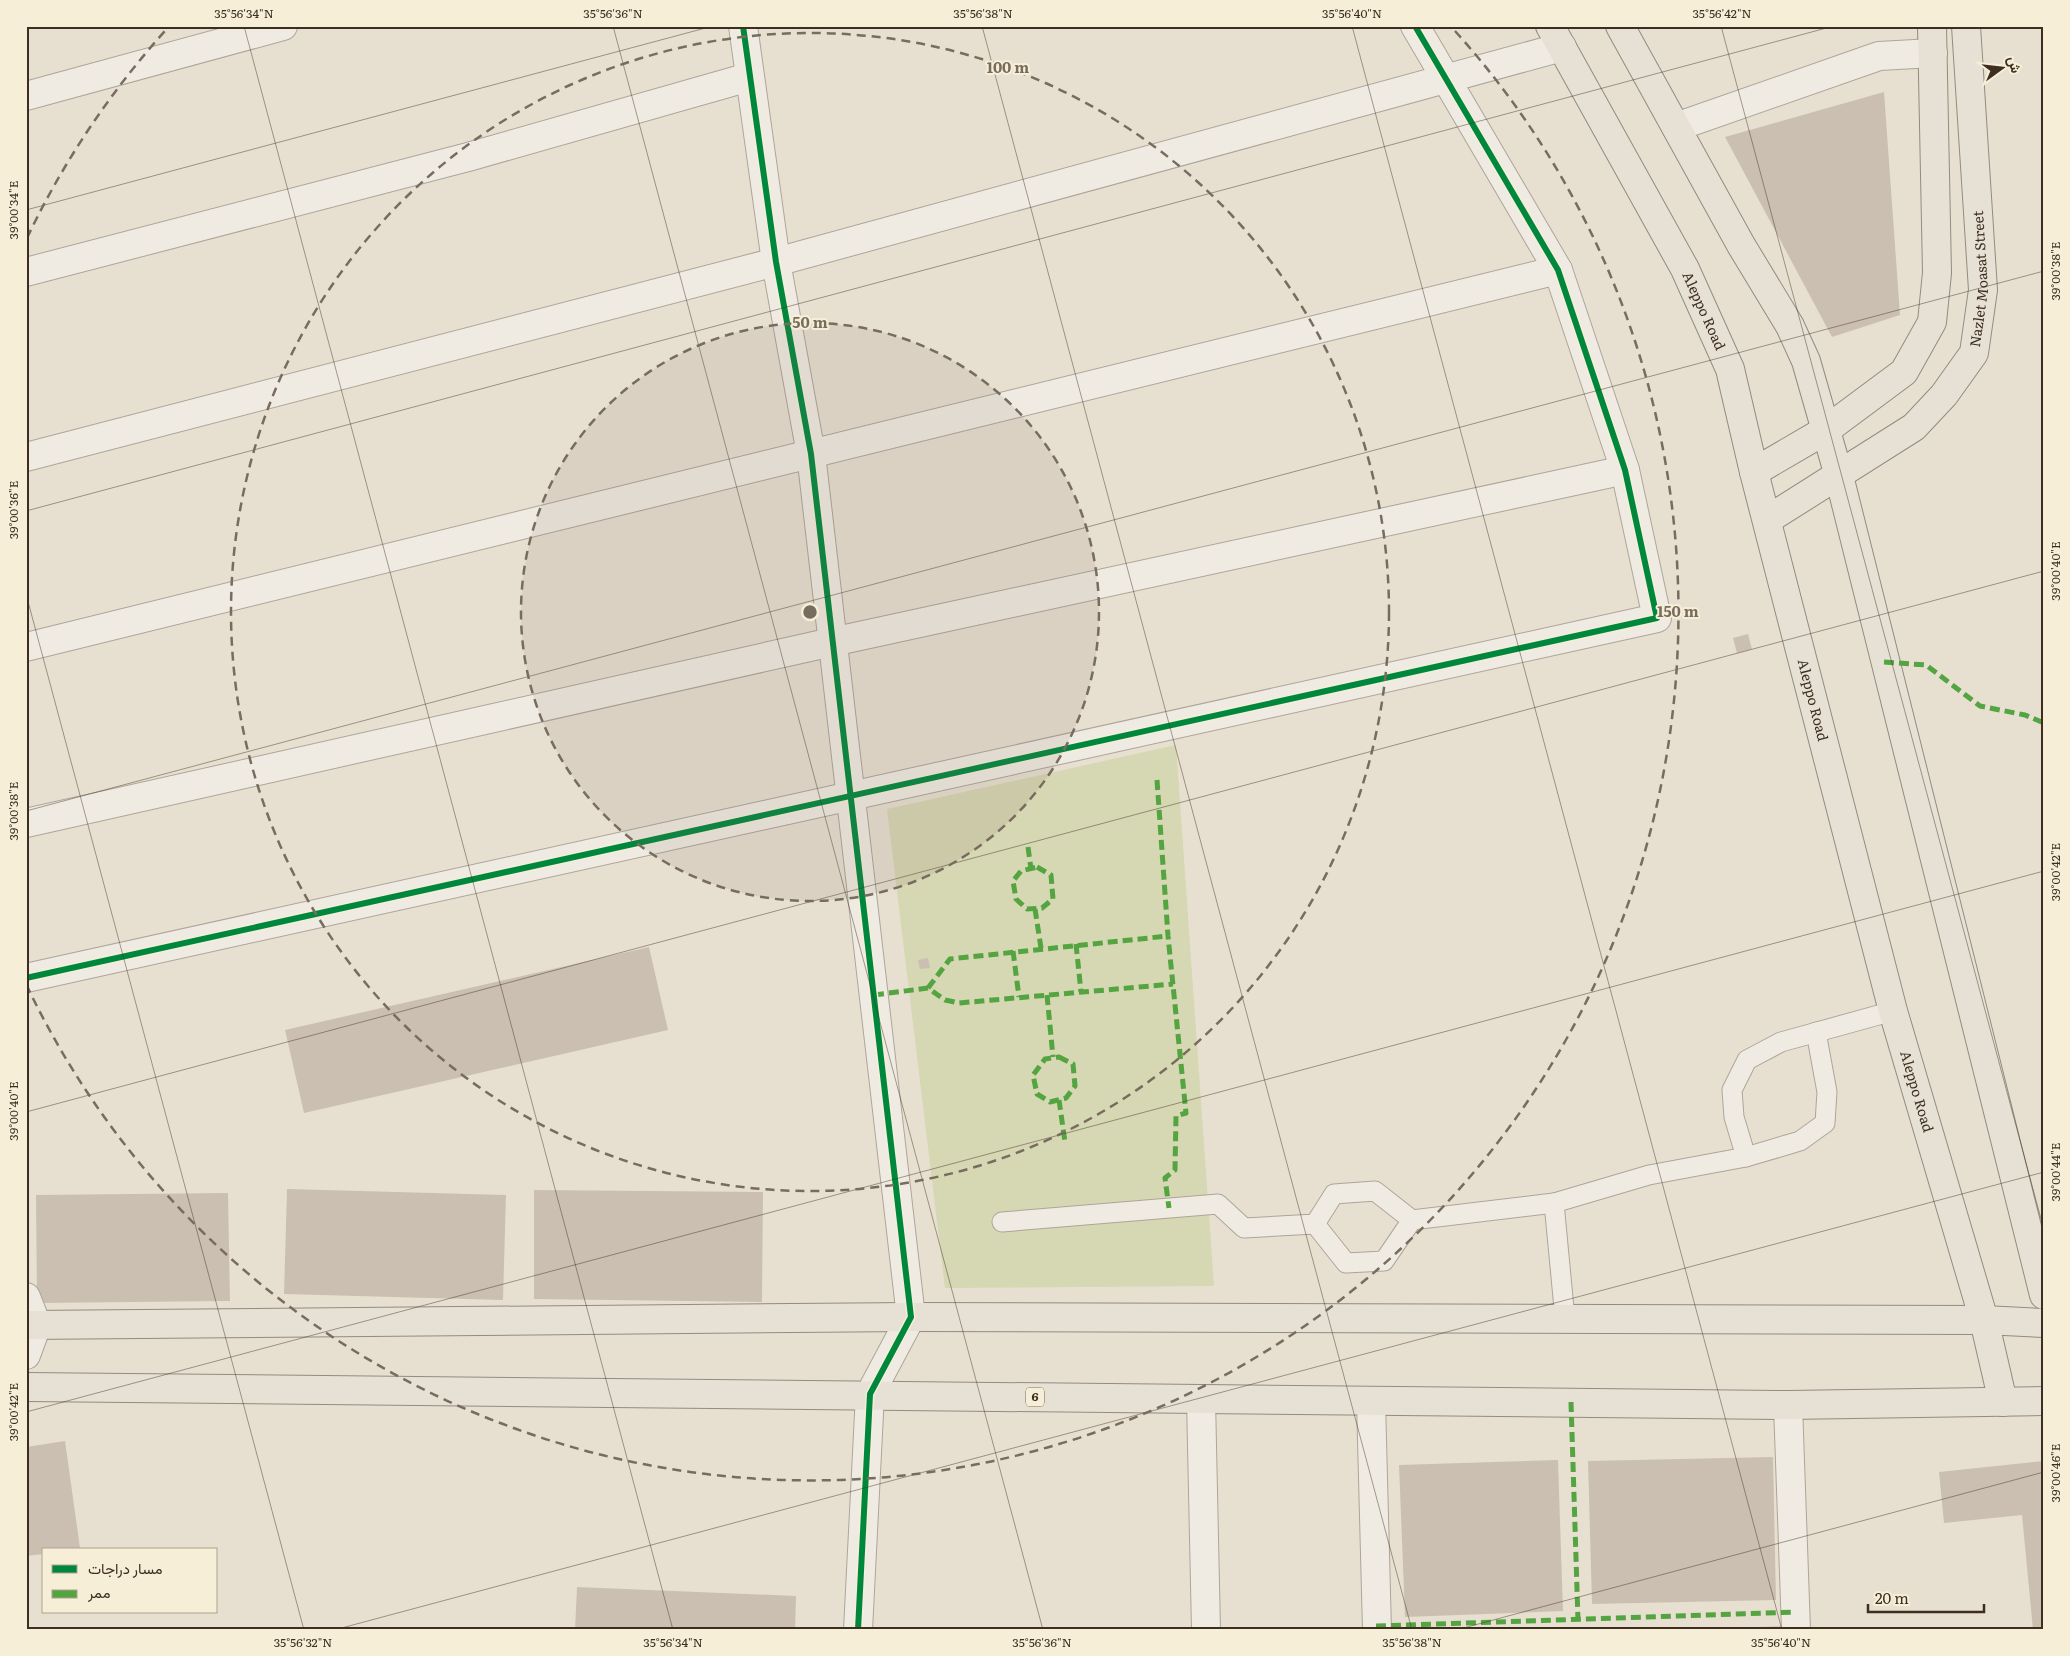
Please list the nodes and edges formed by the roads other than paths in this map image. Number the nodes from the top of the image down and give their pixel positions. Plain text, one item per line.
1 (283, 26) edge
2 (743, 26) edge
3 (1415, 26) edge
4 (1620, 26) edge
5 (1932, 26) edge
6 (1966, 26) edge
7 (1556, 36) edge
8 (1933, 53) junction
9 (749, 77) junction
10 (1447, 78) junction
11 (26, 96) edge
12 (1676, 127) junction
13 (776, 262) junction
14 (1558, 270) junction
15 (26, 272) edge
16 (1826, 430) junction
17 (810, 454) junction
18 (26, 457) edge
19 (1625, 470) junction
20 (1754, 472) junction
21 (1838, 476) junction
22 (1767, 520) junction
23 (832, 642) junction
24 (26, 648) edge
25 (850, 797) junction
26 (26, 823) edge
27 (26, 978) edge
28 (1893, 1011) junction
29 (1816, 1032) junction
30 (1746, 1157) junction
31 (1554, 1203) junction
32 (1412, 1220) junction
33 (1002, 1222) dead end
34 (1315, 1224) junction
35 (2037, 1246) edge
36 (2044, 1295) edge
37 (26, 1297) edge
38 (911, 1317) junction
39 (1565, 1319) junction
40 (1984, 1320) junction
41 (2044, 1323) edge
42 (32, 1325) edge
43 (26, 1355) edge
44 (26, 1387) edge
45 (870, 1394) junction
46 (1201, 1399) junction
47 (1371, 1402) junction
48 (2003, 1402) junction
49 (2044, 1402) edge
50 (1788, 1405) junction
51 (858, 1630) edge
52 (1206, 1630) edge
53 (1377, 1630) edge
54 (1796, 1630) edge

1 - 11 street
2 - 9 street
3 - 10 street
4 - 12 main road
5 - 8 main road
6 - 21 main road, Nazlet Moasat Street
7 - 10 street
7 - 20 main road, Aleppo Road
8 - 12 street
8 - 16 main road
9 - 13 street
9 - 15 street
10 - 13 street
10 - 14 street
12 - 16 main road
13 - 17 street
13 - 18 street
14 - 17 street
14 - 19 street
16 - 20 main road
16 - 21 main road
17 - 23 street
17 - 24 street
19 - 23 street
19 - 25 street
20 - 22 main road, Aleppo Road
21 - 22 main road, Nazlet Moasat Street
21 - 35 main road
22 - 28 main road, Aleppo Road
23 - 25 street
23 - 26 street
25 - 27 street
25 - 38 street
28 - 29 lane
28 - 40 main road, Aleppo Road
29 - 30 lane
29 - 30 lane
30 - 31 lane
31 - 32 lane
31 - 39 lane
32 - 34 lane
32 - 34 lane
33 - 34 lane
35 - 36 main road
37 - 42 street
38 - 39 main road
38 - 42 main road
38 - 45 street
39 - 40 main road
40 - 41 main road
40 - 48 main road, Aleppo Road
42 - 43 street
44 - 45 main road, 6
45 - 46 main road, 6
45 - 51 street
46 - 47 main road, 6
46 - 52 street
47 - 50 main road, 6
47 - 53 street
48 - 49 main road, 6
48 - 50 main road, 6
50 - 54 street

